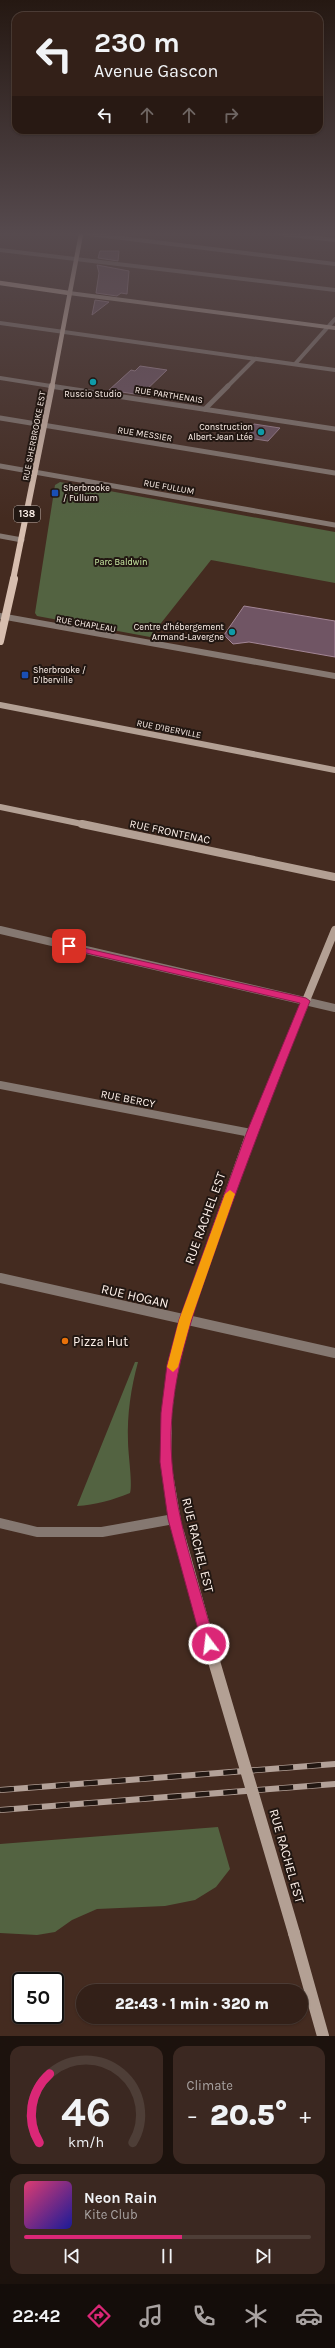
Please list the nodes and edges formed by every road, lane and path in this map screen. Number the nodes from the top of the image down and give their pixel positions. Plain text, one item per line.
1 (41, 329) edge
2 (63, 329) edge
3 (326, 329) edge
4 (62, 332) junction
5 (255, 359) junction
6 (295, 364) junction
7 (335, 370) edge
8 (0, 378) edge
9 (53, 386) junction
10 (205, 409) junction
11 (0, 418) edge
12 (44, 426) junction
13 (335, 429) edge
14 (0, 466) edge
15 (36, 472) junction
16 (335, 473) edge
17 (335, 525) edge
18 (0, 536) edge
19 (22, 540) junction
20 (3, 617) edge
21 (0, 641) edge
22 (335, 676) edge
23 (0, 705) edge
24 (335, 770) edge
25 (0, 807) edge
26 (335, 877) edge
27 (0, 930) edge
28 (335, 930) edge
29 (306, 1001) junction
30 (335, 1008) edge
31 (0, 1085) edge
32 (251, 1134) junction
33 (0, 1278) edge
34 (185, 1320) junction
35 (335, 1353) edge
36 (174, 1519) junction
37 (0, 1523) edge
38 (323, 2036) edge

1 - 4 street
2 - 4 main road, RUE SHERBROOKE EST / 138
3 - 6 street
4 - 5 street
4 - 9 main road, RUE SHERBROOKE EST / 138
5 - 6 street
5 - 10 street
6 - 7 street
8 - 9 street, RUE PARTHENAIS
9 - 10 street, RUE PARTHENAIS
9 - 12 main road, RUE SHERBROOKE EST / 138
10 - 13 street, RUE PARTHENAIS
11 - 12 street, RUE MESSIER
12 - 15 main road, RUE SHERBROOKE EST / 138
12 - 16 street, RUE MESSIER
14 - 15 street, RUE FULLUM
15 - 17 street, RUE FULLUM
15 - 19 main road, RUE SHERBROOKE EST / 138
18 - 19 street
19 - 20 main road, RUE SHERBROOKE EST / 138
20 - 21 main road, RUE SHERBROOKE EST / 138
20 - 22 street, RUE CHAPLEAU
23 - 24 main road, RUE D'IBERVILLE
25 - 26 main road, RUE FRONTENAC
27 - 29 street
28 - 29 main road, RUE RACHEL EST
29 - 30 street
29 - 32 main road, RUE RACHEL EST
31 - 32 street, RUE BERCY
32 - 34 main road, RUE RACHEL EST
33 - 34 street, RUE HOGAN
34 - 35 street, RUE HOGAN
34 - 36 main road, RUE RACHEL EST
36 - 37 street
36 - 38 main road, RUE RACHEL EST, bridge

